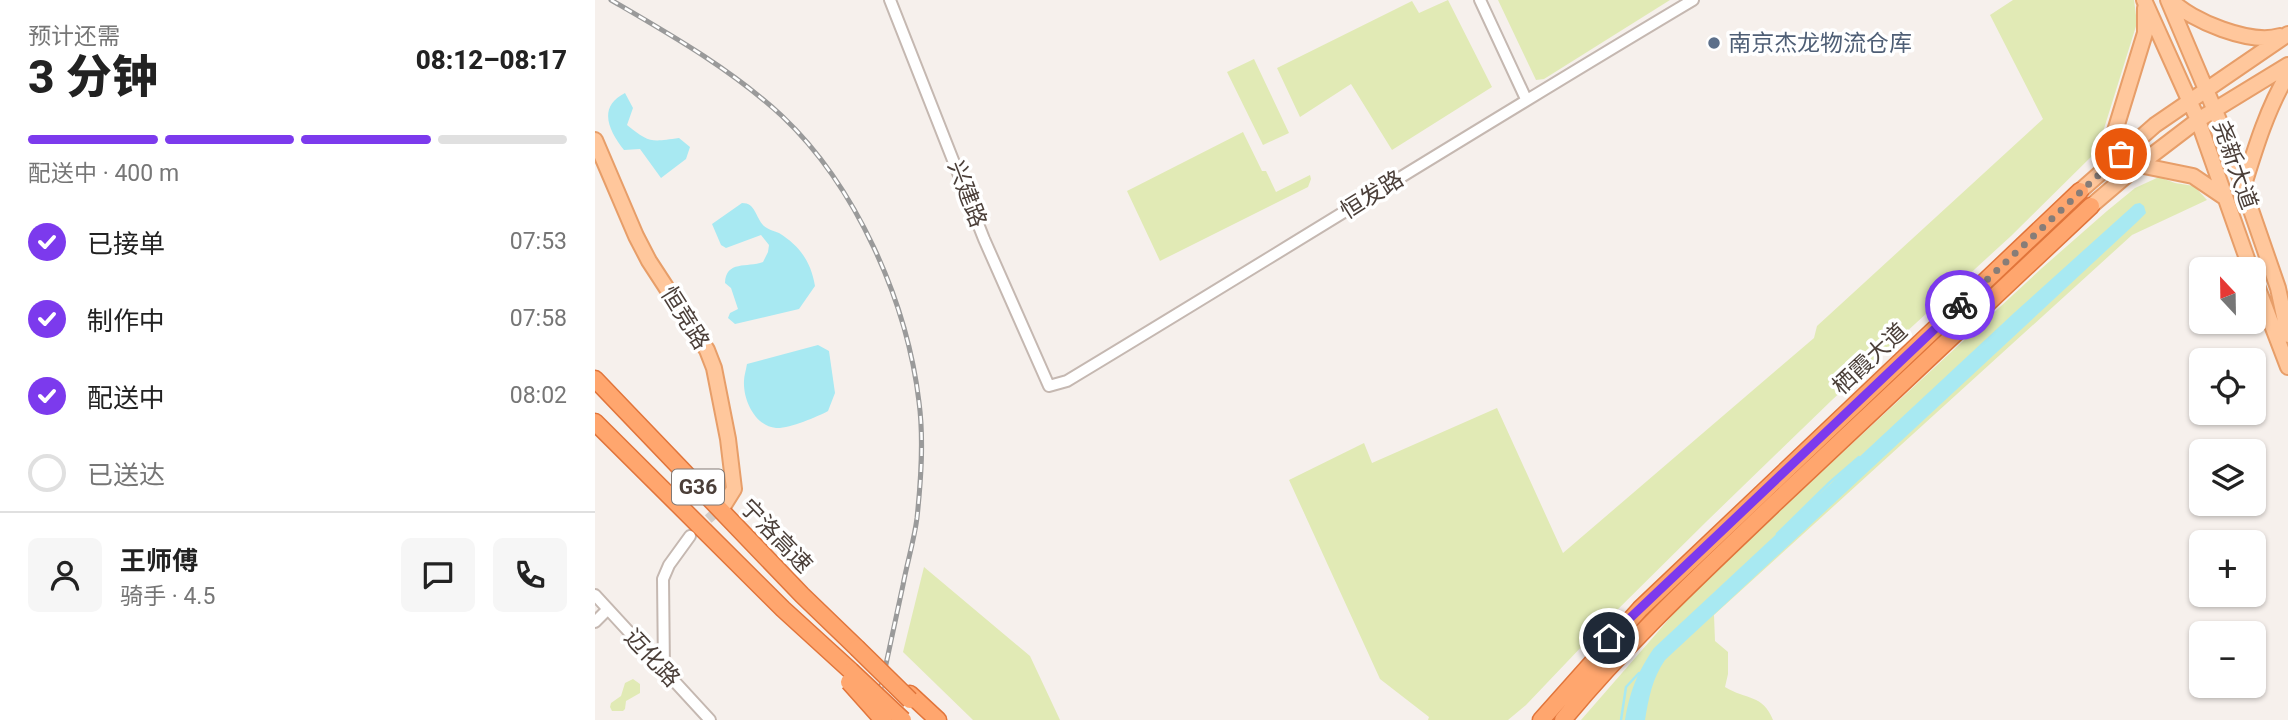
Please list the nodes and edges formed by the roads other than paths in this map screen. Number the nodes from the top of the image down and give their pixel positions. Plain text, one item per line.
1 (890, 0) edge
2 (1480, 0) edge
3 (1693, 0) edge
4 (2169, 0) edge
5 (2145, 1) edge
6 (2288, 34) edge
7 (2288, 65) edge
8 (2288, 74) edge
9 (2207, 89) junction
10 (1526, 99) junction
11 (2189, 100) junction
12 (2215, 109) junction
13 (2198, 120) junction
14 (595, 140) edge
15 (2139, 165) junction
16 (2104, 169) junction
17 (2243, 188) junction
18 (2080, 191) joint
19 (2224, 197) junction
20 (2091, 206) joint
21 (2246, 257) edge
22 (2266, 309) edge
23 (2288, 335) edge
24 (595, 362) edge
25 (2288, 367) edge
26 (599, 384) edge
27 (1049, 386) joint
28 (595, 422) edge
29 (724, 505) tunnel mouth
30 (690, 536) tunnel mouth
31 (1693, 581) junction
32 (595, 595) edge
33 (608, 609) junction
34 (1640, 609) junction
35 (595, 622) edge
36 (664, 670) junction
37 (850, 677) junction
38 (910, 697) junction
39 (710, 720) edge
40 (883, 720) edge
41 (903, 720) edge
42 (930, 720) edge
43 (938, 720) edge
44 (1528, 720) edge
45 (1541, 720) edge
46 (1563, 720) edge
47 (1573, 720) edge

1 - 27 street, 兴建路
2 - 10 street
3 - 10 street, 恒发路
4 - 6 main road
4 - 9 main road, 尧新大道
5 - 11 main road, 尧新大道
5 - 16 main road
6 - 9 main road, 栖霞大道
7 - 12 main road, 栖霞大道
8 - 17 main road
9 - 11 main road, 栖霞大道
9 - 12 main road, 尧新大道
10 - 27 street, 恒发路
11 - 13 main road, 尧新大道
11 - 16 main road, 栖霞大道
12 - 13 main road, 栖霞大道
12 - 17 main road, 尧新大道
13 - 15 main road, 栖霞大道
13 - 19 main road, 尧新大道
14 - 29 main road, 恒竞路
15 - 19 main road
15 - 20 main road, 栖霞大道
16 - 18 main road, 栖霞大道
17 - 23 main road, 尧新大道
18 - 34 highway, 栖霞大道
19 - 21 main road, 尧新大道
20 - 31 highway, 栖霞大道
22 - 25 main road
24 - 26 highway
26 - 38 highway, 宁洛高速 / G36, bridge
28 - 37 highway, 宁洛高速 / G36
30 - 36 street
31 - 46 highway, 栖霞大道
31 - 47 highway
32 - 33 street, 迈化路
33 - 35 street
33 - 36 street, 迈化路
34 - 44 highway
34 - 45 highway, 栖霞大道
36 - 39 street, 迈化路
37 - 40 highway, bridge
37 - 41 highway, 宁洛高速 / G36, bridge
38 - 42 highway, 宁洛高速 / G36
38 - 43 highway

